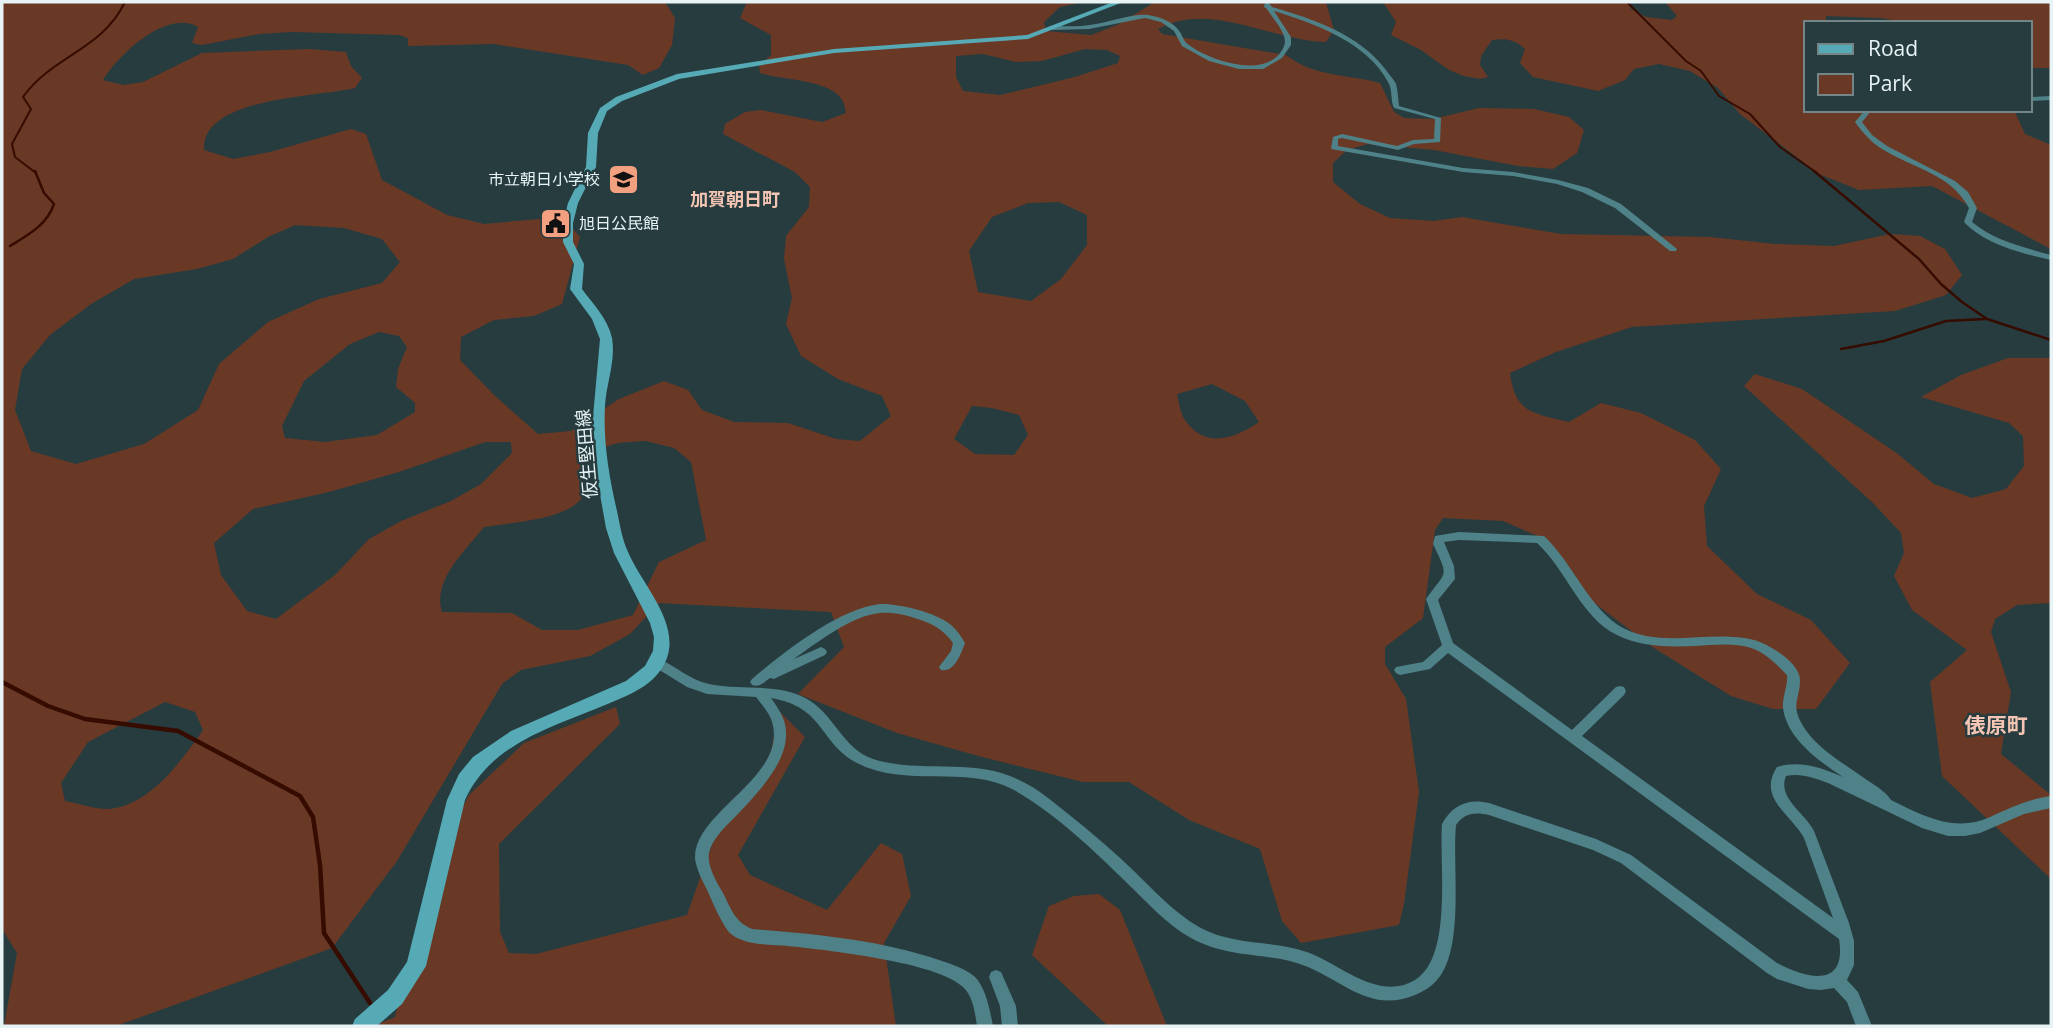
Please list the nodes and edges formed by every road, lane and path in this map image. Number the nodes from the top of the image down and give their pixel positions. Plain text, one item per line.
1 (1119, 2) edge
2 (1267, 5) edge
3 (1053, 28) junction
4 (2051, 98) edge
5 (2032, 99) edge
6 (1867, 112) edge
7 (1673, 249) dead end
8 (2051, 258) edge
9 (1448, 646) junction
10 (821, 652) dead end
11 (657, 663) junction
12 (945, 667) dead end
13 (1400, 670) dead end
14 (757, 687) junction
15 (1620, 691) dead end
16 (1573, 737) junction
17 (2051, 802) edge
18 (1888, 806) junction
19 (1845, 935) junction
20 (996, 978) dead end
21 (1837, 980) junction
22 (362, 1026) edge
23 (985, 1026) edge
24 (1010, 1026) edge
25 (1864, 1026) edge

1 - 3 main road, 仮生堅田線
2 - 3 street
2 - 7 street
3 - 11 main road, 仮生堅田線
4 - 5 street
6 - 8 street
9 - 13 street
9 - 16 street
9 - 18 street
10 - 14 street
11 - 14 street
11 - 22 main road
12 - 14 street
14 - 21 street
14 - 23 street
15 - 16 street
16 - 19 street
17 - 18 street
18 - 19 street
19 - 21 street
20 - 24 street
21 - 25 street

